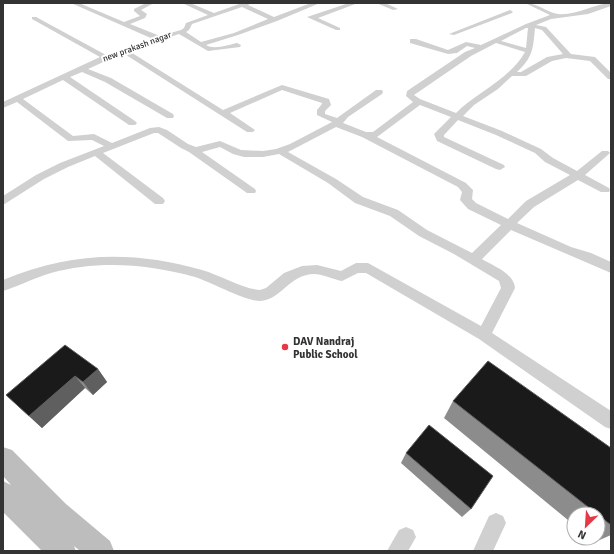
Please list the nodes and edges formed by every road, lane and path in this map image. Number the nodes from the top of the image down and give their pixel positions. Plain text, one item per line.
1 (74, 3) edge
2 (151, 3) edge
3 (185, 3) edge
4 (317, 3) edge
5 (355, 3) edge
6 (380, 3) edge
7 (528, 3) edge
8 (245, 4) edge
9 (611, 4) edge
10 (212, 6) dead end
11 (396, 9) dead end
12 (226, 11) junction
13 (297, 11) junction
14 (510, 12) dead end
15 (214, 15) junction
16 (557, 16) junction
17 (34, 18) dead end
18 (313, 18) junction
19 (275, 20) junction
20 (124, 24) junction
21 (525, 26) junction
22 (338, 29) dead end
23 (180, 32) junction
24 (452, 34) dead end
25 (160, 39) junction
26 (413, 41) dead end
27 (495, 41) junction
28 (200, 44) junction
29 (237, 45) dead end
30 (482, 47) junction
31 (124, 50) junction
32 (529, 51) junction
33 (568, 56) junction
34 (107, 58) junction
35 (82, 69) junction
36 (510, 74) junction
37 (64, 77) junction
38 (611, 77) edge
39 (379, 92) dead end
40 (18, 99) junction
41 (417, 101) junction
42 (3, 106) edge
43 (222, 113) junction
44 (170, 116) dead end
45 (458, 116) junction
46 (132, 123) dead end
47 (337, 123) junction
48 (250, 130) dead end
49 (365, 135) junction
50 (111, 146) junction
51 (192, 149) junction
52 (280, 151) junction
53 (96, 152) junction
54 (605, 153) dead end
55 (500, 167) dead end
56 (578, 174) junction
57 (606, 190) dead end
58 (251, 191) dead end
59 (3, 201) edge
60 (159, 201) dead end
61 (509, 224) junction
62 (474, 260) junction
63 (611, 268) edge
64 (3, 286) edge
65 (484, 335) junction
66 (611, 421) edge
67 (3, 459) edge
68 (3, 494) edge
69 (496, 524) dead end
70 (62, 551) edge
71 (100, 551) edge
72 (483, 551) edge

1 - 20 street
2 - 20 street
3 - 15 street
4 - 13 street
5 - 18 street
6 - 11 street
7 - 16 street
8 - 12 street, new prakash nagar
8 - 19 street
9 - 16 street
10 - 12 street
12 - 15 street, new prakash nagar
13 - 18 street
13 - 19 street
14 - 24 street
15 - 23 street, new prakash nagar
16 - 21 street
17 - 34 street
18 - 22 street
19 - 28 street
20 - 25 street
21 - 27 street
21 - 32 street
21 - 33 street
23 - 25 street, new prakash nagar
23 - 28 street
25 - 31 street, new prakash nagar
26 - 30 street
27 - 30 street
27 - 32 street
28 - 29 street
30 - 41 street
31 - 34 street, new prakash nagar
31 - 43 street
32 - 36 street
33 - 36 street
33 - 38 street
34 - 35 street, new prakash nagar
35 - 37 street, new prakash nagar
35 - 44 street
36 - 45 street
37 - 40 street, new prakash nagar
37 - 46 street
39 - 47 street
40 - 42 street, new prakash nagar
40 - 50 street
41 - 45 street
41 - 49 street
43 - 47 street
43 - 48 street
45 - 55 street
45 - 56 street
47 - 49 street
47 - 52 street
49 - 61 street
50 - 51 street
50 - 53 street
51 - 52 street
51 - 58 street
52 - 62 street
53 - 59 street
53 - 60 street
54 - 56 street
56 - 57 street
56 - 61 street
61 - 62 street
61 - 63 street
62 - 65 street
64 - 65 street
65 - 66 street
67 - 71 main road
68 - 70 main road
69 - 72 street

